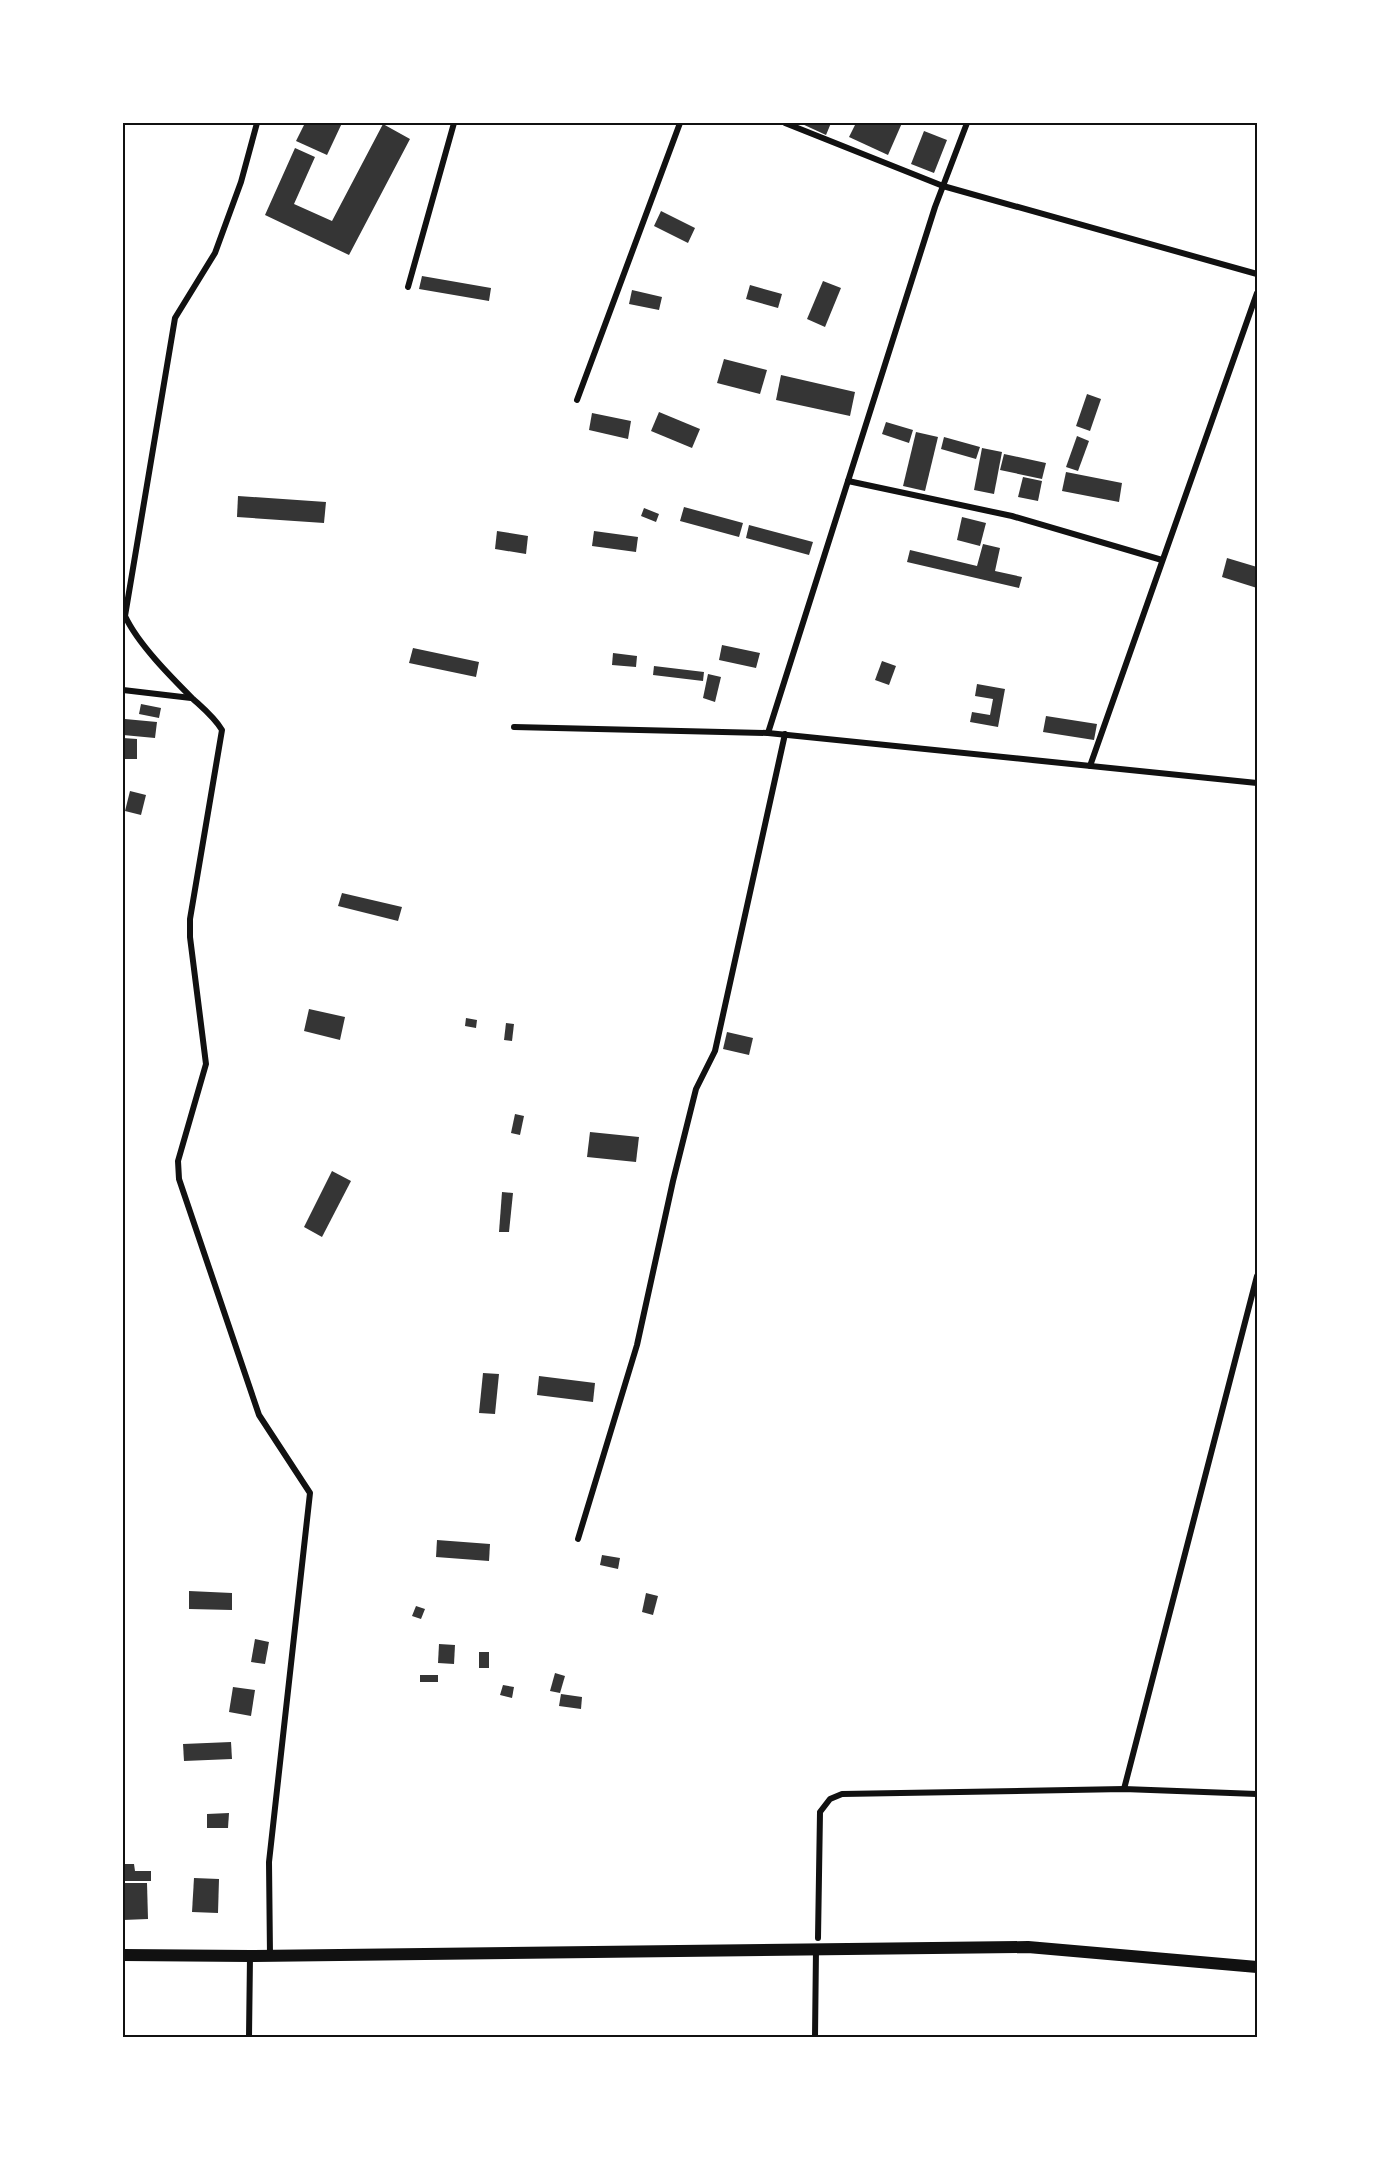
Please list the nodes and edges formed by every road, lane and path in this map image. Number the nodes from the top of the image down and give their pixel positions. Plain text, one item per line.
1 (258, 123) edge
2 (454, 123) edge
3 (680, 123) edge
4 (785, 123) edge
5 (967, 123) edge
6 (943, 186) junction
7 (1257, 274) edge
8 (408, 287) dead end
9 (1257, 293) edge
10 (577, 400) dead end
11 (848, 481) junction
12 (1162, 560) junction
13 (123, 690) edge
14 (192, 698) junction
15 (514, 727) dead end
16 (768, 733) junction
17 (785, 734) junction
18 (1090, 766) junction
19 (1257, 783) edge
20 (1257, 1276) edge
21 (578, 1539) dead end
22 (1124, 1789) junction
23 (1257, 1794) edge
24 (817, 1944) junction
25 (123, 1955) edge
26 (250, 1956) junction
27 (270, 1956) junction
28 (1257, 1967) edge
29 (249, 2037) edge
30 (815, 2037) edge

1 - 14 street
2 - 8 street
3 - 10 street
4 - 6 street
5 - 6 street
6 - 7 street
6 - 11 street
9 - 12 street
11 - 12 street
11 - 16 street
12 - 18 street
13 - 14 street
14 - 27 street
15 - 16 street
16 - 17 street
17 - 18 street
17 - 21 street
18 - 19 street
20 - 22 street
22 - 23 street
22 - 24 street
24 - 27 main road
24 - 28 main road
24 - 30 street
25 - 26 main road
26 - 27 main road
26 - 29 street

